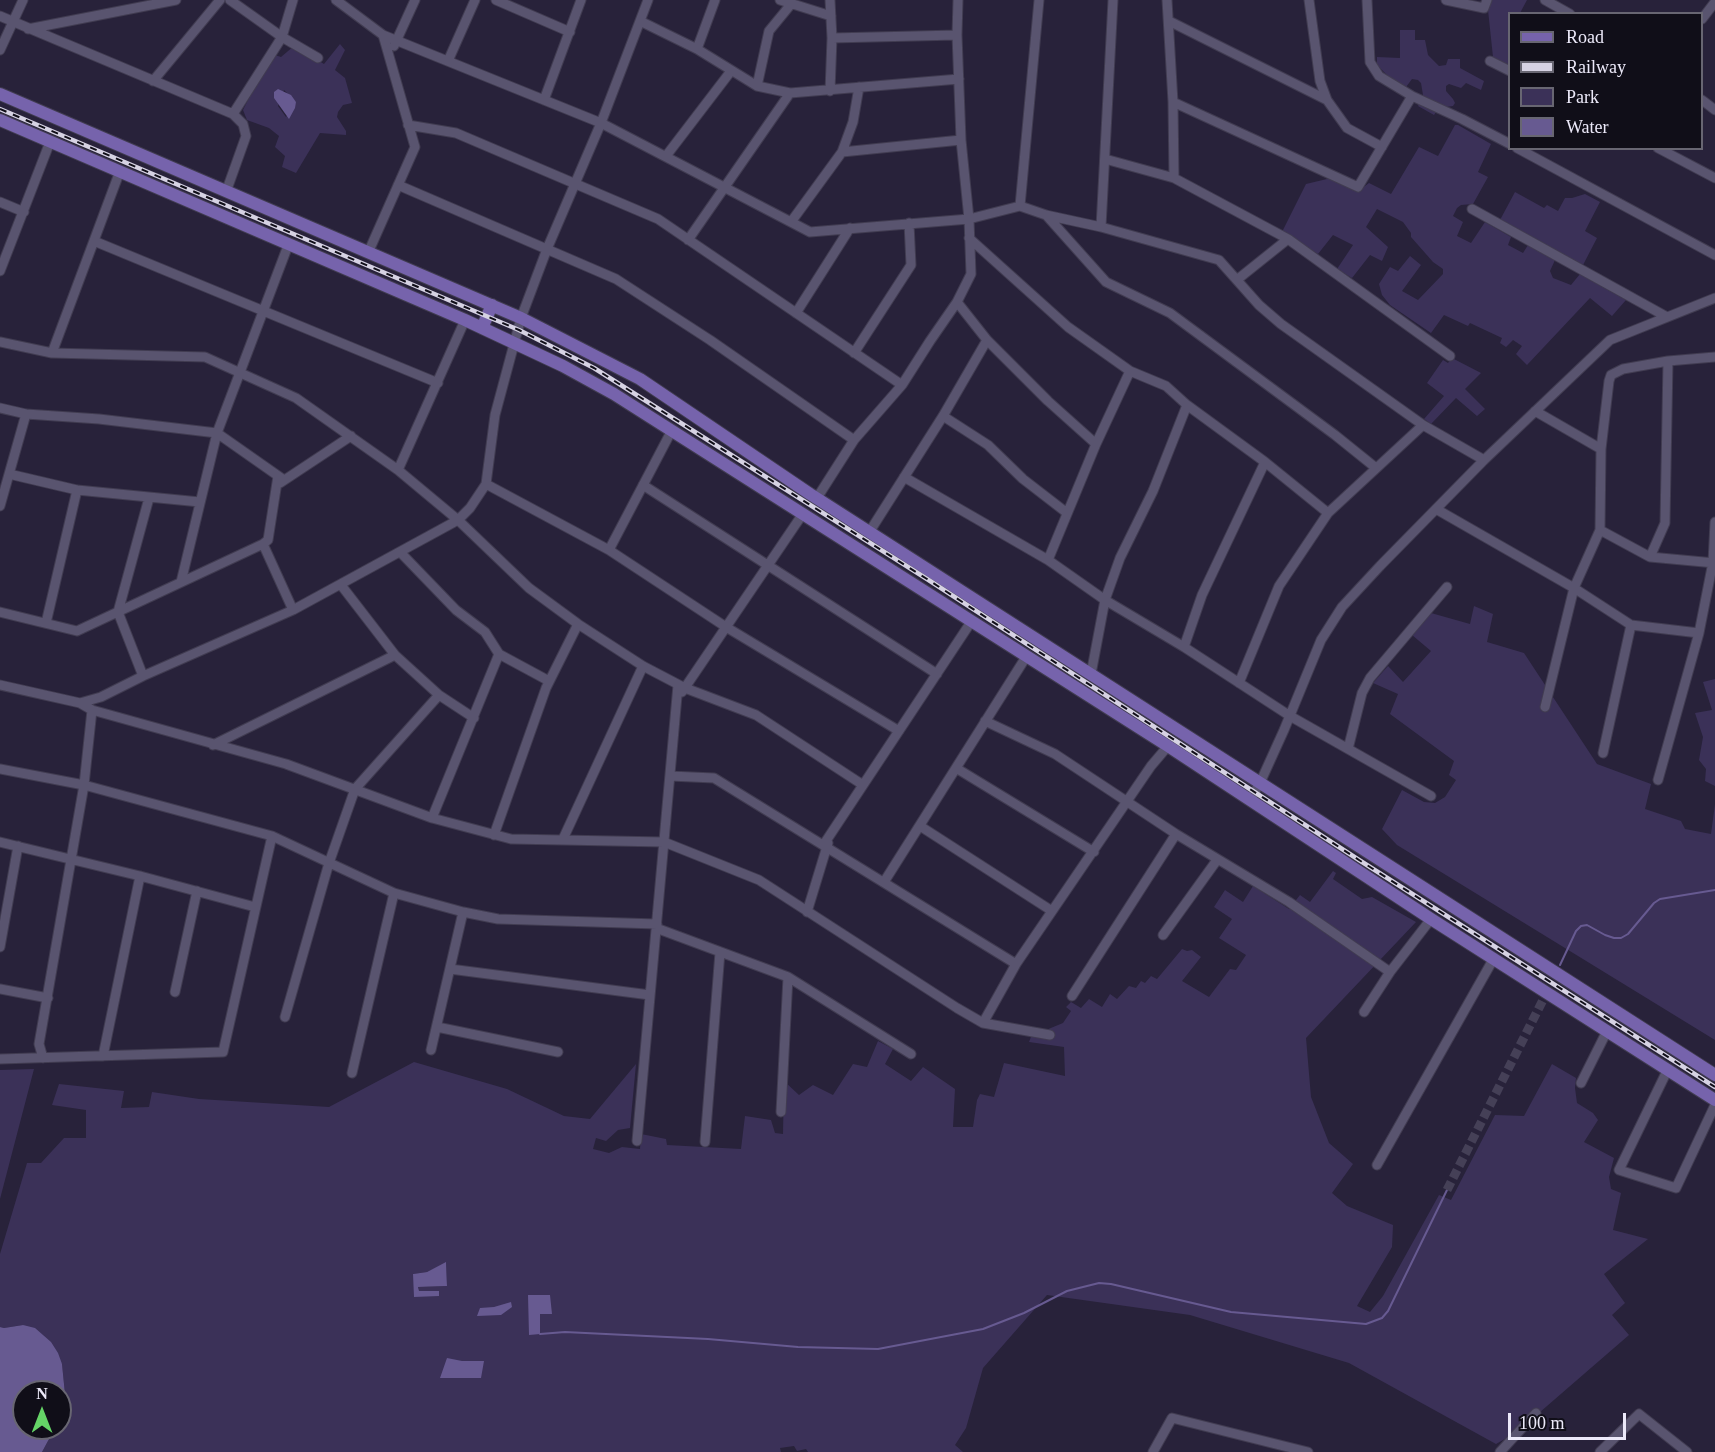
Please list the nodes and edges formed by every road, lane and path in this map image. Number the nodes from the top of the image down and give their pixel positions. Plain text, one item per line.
1 (23, 0) edge
2 (176, 0) edge
3 (220, 0) edge
4 (230, 0) edge
5 (293, 0) edge
6 (336, 0) edge
7 (415, 0) edge
8 (476, 0) edge
9 (496, 0) edge
10 (581, 0) edge
11 (648, 0) edge
12 (716, 0) edge
13 (780, 0) edge
14 (830, 0) edge
15 (958, 0) edge
16 (1039, 0) edge
17 (1113, 0) edge
18 (1167, 0) edge
19 (1309, 0) edge
20 (1367, 0) edge
21 (1446, 0) edge
22 (1487, 0) edge
23 (1551, 1) edge
24 (1715, 2) edge
25 (792, 3) junction
26 (1567, 12) edge
27 (0, 16) edge
28 (831, 16) junction
29 (1704, 17) edge
30 (640, 21) junction
31 (1169, 21) junction
32 (1715, 21) edge
33 (12, 22) junction
34 (28, 29) junction
35 (570, 32) junction
36 (383, 35) junction
37 (957, 35) junction
38 (282, 37) junction
39 (832, 38) junction
40 (396, 40) junction
41 (697, 49) junction
42 (0, 50) edge
43 (389, 56) junction
44 (318, 58) dead end
45 (448, 61) junction
46 (1490, 61) dead end
47 (1508, 70) edge
48 (731, 71) junction
49 (959, 79) junction
50 (153, 81) junction
51 (757, 86) junction
52 (859, 87) junction
53 (830, 91) junction
54 (790, 93) junction
55 (0, 94) edge
56 (1412, 96) junction
57 (544, 100) junction
58 (1327, 100) junction
59 (1173, 102) junction
60 (233, 114) junction
61 (0, 120) edge
62 (601, 123) junction
63 (408, 125) junction
64 (961, 140) junction
65 (50, 142) junction
66 (1508, 143) edge
67 (1382, 147) junction
68 (1521, 150) edge
69 (1662, 150) edge
70 (842, 152) junction
71 (666, 156) junction
72 (1105, 159) junction
73 (120, 171) junction
74 (1174, 178) junction
75 (1715, 178) edge
76 (398, 184) junction
77 (574, 184) junction
78 (725, 187) junction
79 (225, 192) junction
80 (0, 202) edge
81 (1020, 206) junction
82 (1472, 209) dead end
83 (24, 212) junction
84 (1046, 215) junction
85 (969, 219) junction
86 (791, 222) junction
87 (909, 223) junction
88 (1101, 227) junction
89 (850, 228) junction
90 (969, 238) junction
91 (1288, 239) junction
92 (688, 240) junction
93 (94, 241) junction
94 (289, 243) junction
95 (547, 249) junction
96 (368, 253) junction
97 (1715, 255) edge
98 (0, 271) edge
99 (1238, 279) junction
100 (1715, 298) edge
101 (957, 302) junction
102 (492, 305) junction
103 (264, 311) junction
104 (796, 313) junction
105 (1667, 317) junction
106 (521, 318) junction
107 (465, 320) junction
108 (482, 328) junction
109 (987, 340) junction
110 (0, 342) edge
111 (516, 343) junction
112 (52, 353) junction
113 (855, 353) junction
114 (1450, 356) dead end
115 (1715, 357) edge
116 (1668, 361) junction
117 (1130, 370) junction
118 (241, 373) junction
119 (438, 383) junction
120 (902, 385) junction
121 (1187, 405) junction
122 (0, 408) edge
123 (1535, 411) junction
124 (26, 414) junction
125 (943, 416) junction
126 (1423, 425) junction
127 (672, 430) junction
128 (217, 433) junction
129 (351, 436) junction
130 (854, 440) junction
131 (1096, 444) junction
132 (1602, 449) junction
133 (1484, 460) junction
134 (1265, 462) junction
135 (1376, 468) junction
136 (398, 470) junction
137 (9, 474) junction
138 (904, 477) junction
139 (280, 480) junction
140 (486, 484) junction
141 (643, 485) junction
142 (77, 490) junction
143 (149, 498) junction
144 (817, 498) junction
145 (200, 502) junction
146 (0, 506) edge
147 (1436, 509) junction
148 (1068, 513) junction
149 (1329, 513) junction
150 (802, 515) junction
151 (458, 520) junction
152 (1715, 522) edge
153 (1600, 530) junction
154 (870, 531) junction
155 (263, 544) junction
156 (609, 550) junction
157 (401, 553) junction
158 (1650, 557) junction
159 (1048, 560) junction
160 (1714, 562) edge
161 (768, 565) junction
162 (933, 571) junction
163 (182, 582) junction
164 (341, 585) junction
165 (1447, 587) dead end
166 (1574, 588) junction
167 (921, 591) junction
168 (1105, 600) junction
169 (292, 610) junction
170 (0, 612) edge
171 (118, 612) junction
172 (971, 622) junction
173 (46, 623) junction
174 (578, 624) junction
175 (1631, 625) junction
176 (726, 627) junction
177 (1699, 633) junction
178 (1184, 647) junction
179 (499, 654) junction
180 (395, 655) junction
181 (1026, 657) junction
182 (643, 666) junction
183 (937, 674) junction
184 (1091, 674) junction
185 (143, 676) junction
186 (549, 681) junction
187 (1239, 683) junction
188 (0, 685) edge
189 (682, 687) junction
190 (439, 694) junction
191 (80, 703) junction
192 (1545, 707) dead end
193 (92, 710) junction
194 (1290, 716) junction
195 (474, 718) junction
196 (986, 722) junction
197 (1167, 723) junction
198 (899, 731) junction
199 (1156, 739) junction
200 (213, 745) junction
201 (1168, 746) junction
202 (1348, 749) junction
203 (1603, 753) dead end
204 (956, 768) junction
205 (0, 769) edge
206 (670, 776) junction
207 (1658, 780) dead end
208 (1260, 783) junction
209 (84, 785) junction
210 (863, 785) junction
211 (355, 789) junction
212 (1431, 796) dead end
213 (1250, 800) junction
214 (1126, 802) junction
215 (432, 819) junction
216 (920, 826) junction
217 (1176, 834) junction
218 (494, 835) junction
219 (272, 836) junction
220 (563, 839) junction
221 (0, 842) edge
222 (664, 842) junction
223 (18, 846) junction
224 (825, 846) junction
225 (1365, 850) junction
226 (1094, 852) junction
227 (70, 858) junction
228 (1217, 860) junction
229 (329, 862) junction
230 (1354, 868) junction
231 (140, 876) junction
232 (884, 882) junction
233 (197, 891) junction
234 (394, 893) junction
235 (255, 907) junction
236 (1052, 911) junction
237 (463, 912) junction
238 (807, 912) junction
239 (1431, 919) junction
240 (656, 926) junction
241 (1163, 935) dead end
242 (0, 947) edge
243 (720, 952) junction
244 (1494, 958) junction
245 (1016, 964) junction
246 (450, 969) junction
247 (1390, 972) junction
248 (788, 977) junction
249 (0, 989) edge
250 (175, 992) dead end
251 (650, 995) junction
252 (1072, 996) dead end
253 (48, 998) junction
254 (1365, 1012) dead end
255 (285, 1017) dead end
256 (983, 1023) junction
257 (436, 1027) junction
258 (1607, 1031) junction
259 (1050, 1035) dead end
260 (431, 1050) dead end
261 (558, 1052) dead end
262 (910, 1054) dead end
263 (103, 1056) junction
264 (43, 1058) junction
265 (0, 1059) edge
266 (1667, 1071) junction
267 (352, 1073) dead end
268 (1715, 1075) edge
269 (1581, 1083) dead end
270 (1715, 1100) edge
271 (1715, 1105) edge
272 (781, 1112) dead end
273 (637, 1141) dead end
274 (705, 1142) dead end
275 (1377, 1165) dead end
276 (1536, 1413) dead end
277 (1153, 1452) edge
278 (1308, 1452) edge
279 (1500, 1452) edge
280 (1600, 1452) edge
281 (1687, 1452) edge

1 - 33 street
2 - 34 street
3 - 50 street
4 - 38 street
5 - 38 street
6 - 36 street
7 - 40 street
8 - 45 street
9 - 35 street
10 - 35 street
11 - 30 street
12 - 41 street
13 - 25 street
14 - 28 street
15 - 37 street
16 - 81 street
17 - 72 street
18 - 31 street
19 - 58 street
20 - 56 street
21 - 22 street
23 - 26 street
24 - 29 street
25 - 28 street
25 - 51 street
27 - 33 street
28 - 39 street
29 - 32 street
30 - 41 street
30 - 62 street
31 - 58 street
31 - 59 street
33 - 34 street
33 - 42 street
34 - 50 street
35 - 57 street
36 - 40 street
36 - 43 street
37 - 39 street
37 - 49 street
38 - 44 street
38 - 60 street
39 - 53 street
40 - 43 street
40 - 45 street
41 - 48 street
43 - 63 street
45 - 57 street
46 - 47 street
48 - 51 street
48 - 71 street
49 - 52 street
49 - 64 street
50 - 60 street
51 - 54 street
52 - 53 street
52 - 70 street
53 - 54 street
54 - 78 street
55 - 79 main road
56 - 66 street
56 - 67 street
57 - 62 street
58 - 67 street
59 - 67 street
59 - 74 street
60 - 79 street
61 - 65 main road
62 - 71 street
62 - 77 street
63 - 76 street
63 - 77 street
64 - 70 street
64 - 85 street
65 - 73 main road
65 - 83 street
68 - 97 street
69 - 75 street
70 - 86 street
71 - 78 street
72 - 74 street
72 - 88 street
73 - 93 street
73 - 94 main road
74 - 91 street
76 - 95 street
76 - 96 street
77 - 92 street
77 - 95 street
78 - 86 street
78 - 92 street
79 - 96 main road
80 - 83 street
81 - 84 street
81 - 85 street
82 - 105 street
83 - 98 street
84 - 88 street
84 - 135 street
85 - 87 street
85 - 90 street
86 - 89 street
87 - 89 street
87 - 113 street
88 - 99 street
89 - 104 street
90 - 101 street
90 - 117 street
91 - 99 street
91 - 114 street
92 - 104 street
93 - 103 street
93 - 112 street
94 - 103 street
94 - 107 main road
95 - 106 street
95 - 130 street
96 - 102 main road
99 - 126 street
100 - 105 street
101 - 109 street
101 - 120 street
102 - 106 main road
102 - 108 main road
103 - 118 street
103 - 119 street
104 - 113 street
105 - 123 street
106 - 111 street
106 - 144 main road
107 - 108 main road
107 - 119 street
108 - 111 main road
109 - 125 street
109 - 131 street
110 - 112 street
111 - 127 main road
111 - 140 street
112 - 118 street
113 - 120 street
115 - 116 street
116 - 132 street
116 - 158 street
117 - 121 street
117 - 131 street
118 - 128 street
118 - 129 street
119 - 136 street
120 - 130 street
121 - 134 street
121 - 168 street
122 - 124 street
123 - 132 street
123 - 133 street
124 - 128 street
124 - 137 street
125 - 138 street
125 - 148 street
126 - 133 street
126 - 135 street
127 - 141 street
127 - 150 main road
128 - 139 street
128 - 145 street
129 - 136 street
129 - 139 street
130 - 144 street
131 - 148 street
132 - 153 street
133 - 147 street
134 - 149 street
134 - 178 street
135 - 149 street
136 - 151 street
137 - 142 street
137 - 146 street
138 - 154 street
138 - 159 street
139 - 155 street
140 - 151 street
140 - 156 street
141 - 156 street
141 - 161 street
142 - 143 street
142 - 173 street
143 - 145 street
143 - 171 street
144 - 154 main road
145 - 163 street
147 - 166 street
147 - 194 street
148 - 159 street
149 - 187 street
150 - 161 street
150 - 167 main road
151 - 157 street
151 - 174 street
152 - 160 street
153 - 158 street
153 - 166 street
154 - 162 main road
155 - 163 street
155 - 169 street
156 - 176 street
157 - 164 street
157 - 179 street
158 - 160 street
159 - 168 street
160 - 177 street
161 - 176 street
161 - 183 street
162 - 167 main road
162 - 184 main road
163 - 171 street
164 - 169 street
164 - 180 street
165 - 202 street
166 - 175 street
166 - 192 street
167 - 172 main road
168 - 178 street
168 - 184 street
169 - 185 street
170 - 173 street
171 - 173 street
171 - 185 street
172 - 181 main road
172 - 183 street
174 - 182 street
174 - 186 street
175 - 177 street
175 - 203 street
176 - 189 street
176 - 198 street
177 - 207 street
178 - 187 street
179 - 186 street
179 - 195 street
180 - 190 street
180 - 200 street
181 - 196 street
181 - 199 main road
182 - 189 street
182 - 220 street
183 - 198 street
184 - 197 main road
185 - 191 street
186 - 218 street
187 - 194 street
188 - 191 street
189 - 206 street
189 - 210 street
190 - 195 street
190 - 211 street
191 - 193 street
193 - 200 street
193 - 209 street
194 - 202 street
194 - 208 street
195 - 215 street
196 - 204 street
196 - 214 street
197 - 199 main road
197 - 208 main road
198 - 210 street
199 - 201 main road
200 - 211 street
201 - 213 main road
201 - 214 street
202 - 212 street
204 - 216 street
204 - 226 street
205 - 209 street
206 - 222 street
206 - 224 street
208 - 213 street
208 - 225 main road
209 - 219 street
209 - 227 street
210 - 224 street
211 - 215 street
211 - 229 street
213 - 230 main road
214 - 217 street
214 - 226 street
215 - 218 street
216 - 232 street
216 - 236 street
217 - 228 street
217 - 252 street
218 - 220 street
219 - 229 street
219 - 235 street
220 - 222 street
221 - 223 street
222 - 238 street
222 - 240 street
223 - 227 street
223 - 242 street
224 - 232 street
224 - 238 street
225 - 230 main road
225 - 268 main road
226 - 236 street
227 - 231 street
227 - 253 street
228 - 241 street
228 - 247 street
229 - 234 street
229 - 255 street
230 - 239 main road
231 - 233 street
231 - 263 street
232 - 245 street
233 - 235 street
233 - 250 street
234 - 237 street
234 - 267 street
235 - 263 street
236 - 245 street
237 - 240 street
237 - 246 street
238 - 256 street
239 - 244 main road
239 - 247 street
240 - 243 street
240 - 251 street
243 - 248 street
243 - 274 street
244 - 258 main road
244 - 275 street
245 - 256 street
246 - 251 street
246 - 257 street
247 - 254 street
248 - 262 street
248 - 272 street
249 - 253 street
251 - 273 street
253 - 264 street
256 - 259 street
257 - 260 street
257 - 261 street
258 - 266 main road
258 - 269 street
263 - 264 street
264 - 265 street
266 - 270 main road
266 - 271 street
276 - 279 street
277 - 278 street
280 - 281 street

